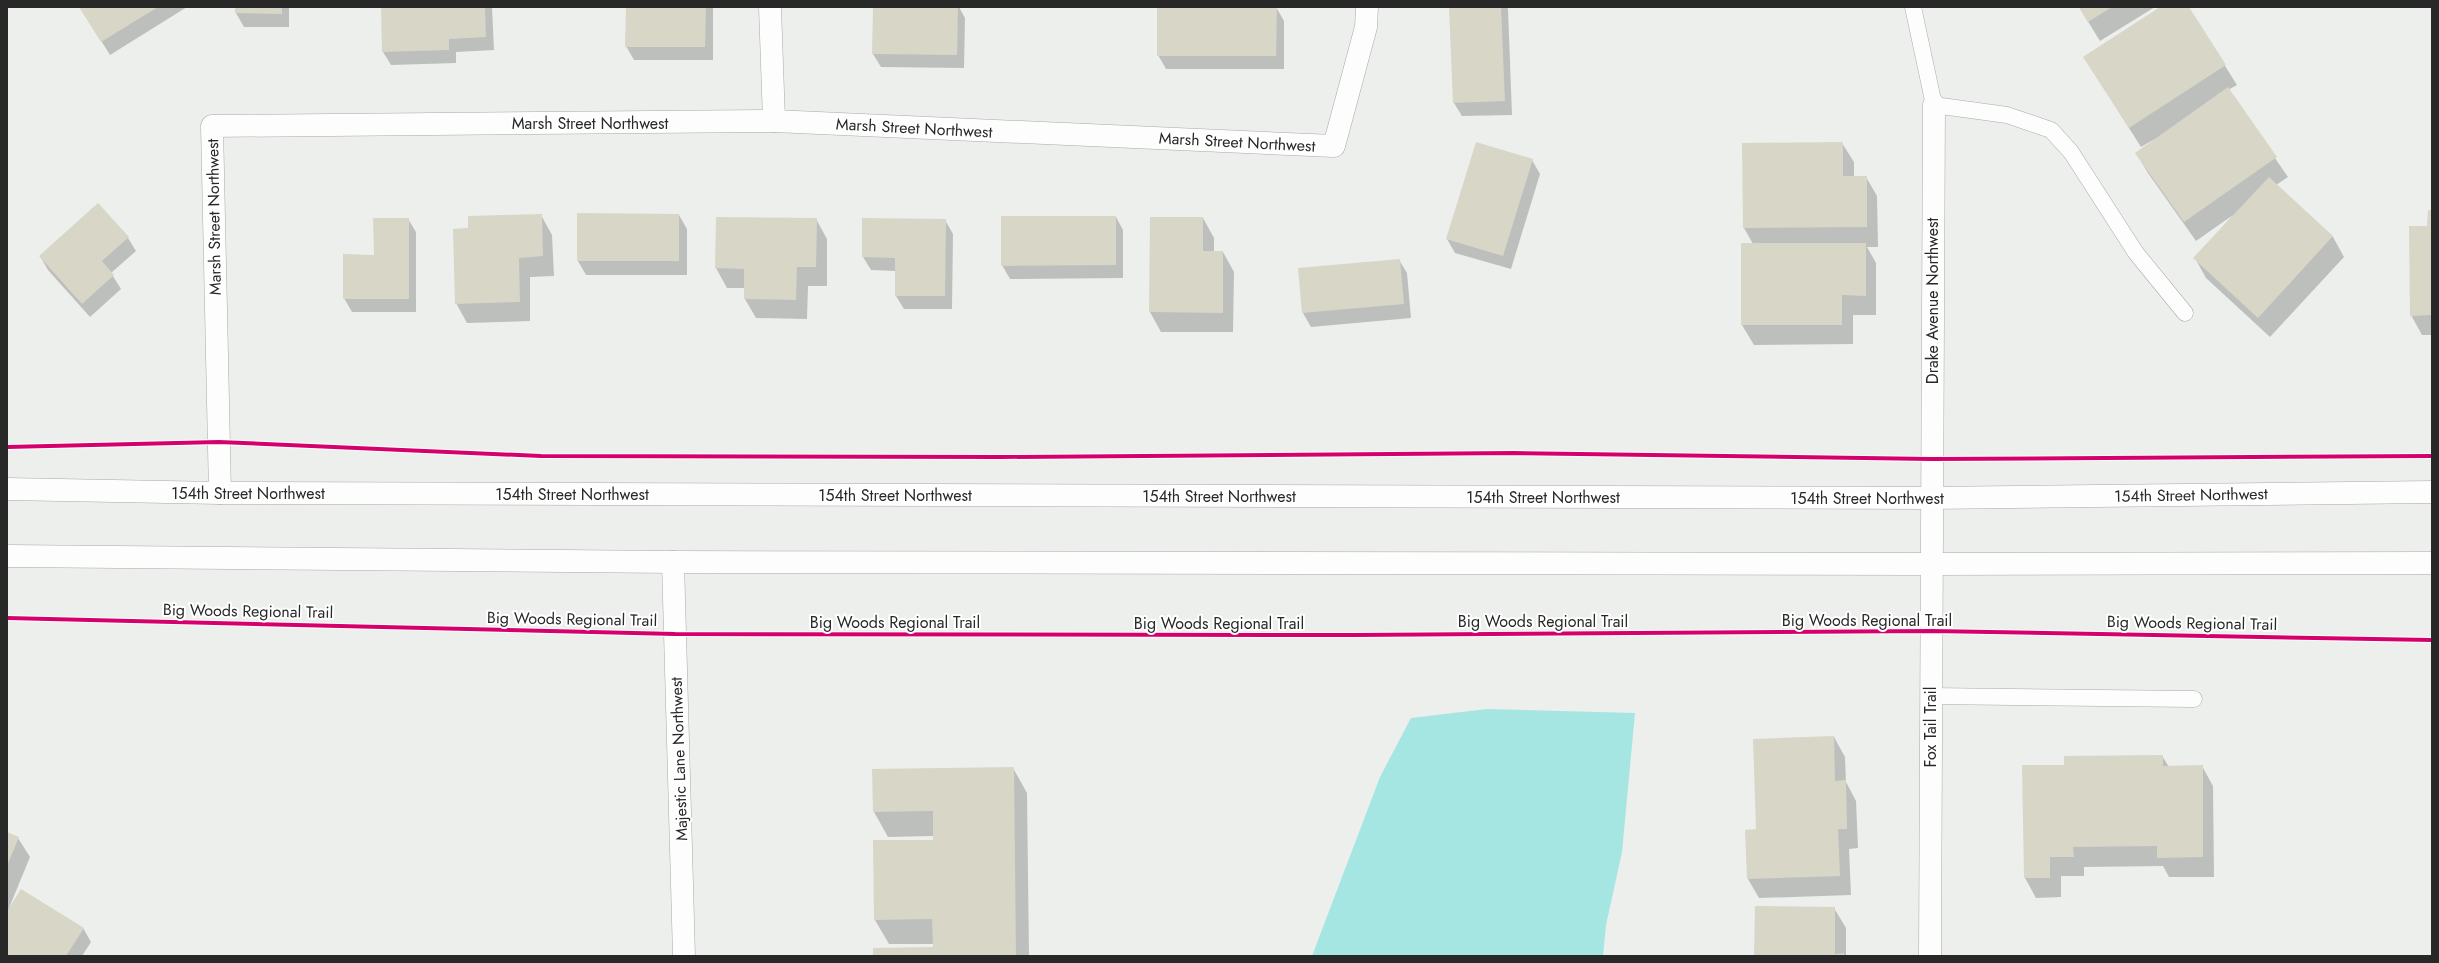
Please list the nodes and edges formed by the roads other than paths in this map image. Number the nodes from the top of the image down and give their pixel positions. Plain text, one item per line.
1 (770, 7) edge
2 (1366, 7) edge
3 (1913, 7) edge
4 (1934, 105) junction
5 (774, 121) junction
6 (2185, 313) dead end
7 (7, 489) edge
8 (2432, 492) edge
9 (220, 493) junction
10 (1931, 498) junction
11 (7, 556) edge
12 (673, 562) junction
13 (2432, 563) edge
14 (1931, 564) junction
15 (1930, 696) junction
16 (2194, 699) dead end
17 (684, 956) edge
18 (1930, 956) edge

1 - 5 street
2 - 5 street, Marsh Street Northwest
3 - 4 lane
4 - 6 lane
4 - 10 street, Drake Avenue Northwest
5 - 9 street, Marsh Street Northwest
7 - 9 street, 154th Street Northwest
8 - 10 street, 154th Street Northwest
9 - 10 street, 154th Street Northwest
10 - 14 street, Fox Tail Trail
11 - 12 street
12 - 14 street
12 - 17 street, Majestic Lane Northwest
13 - 14 street
14 - 15 street, Fox Tail Trail
15 - 16 lane
15 - 18 street, Fox Tail Trail

